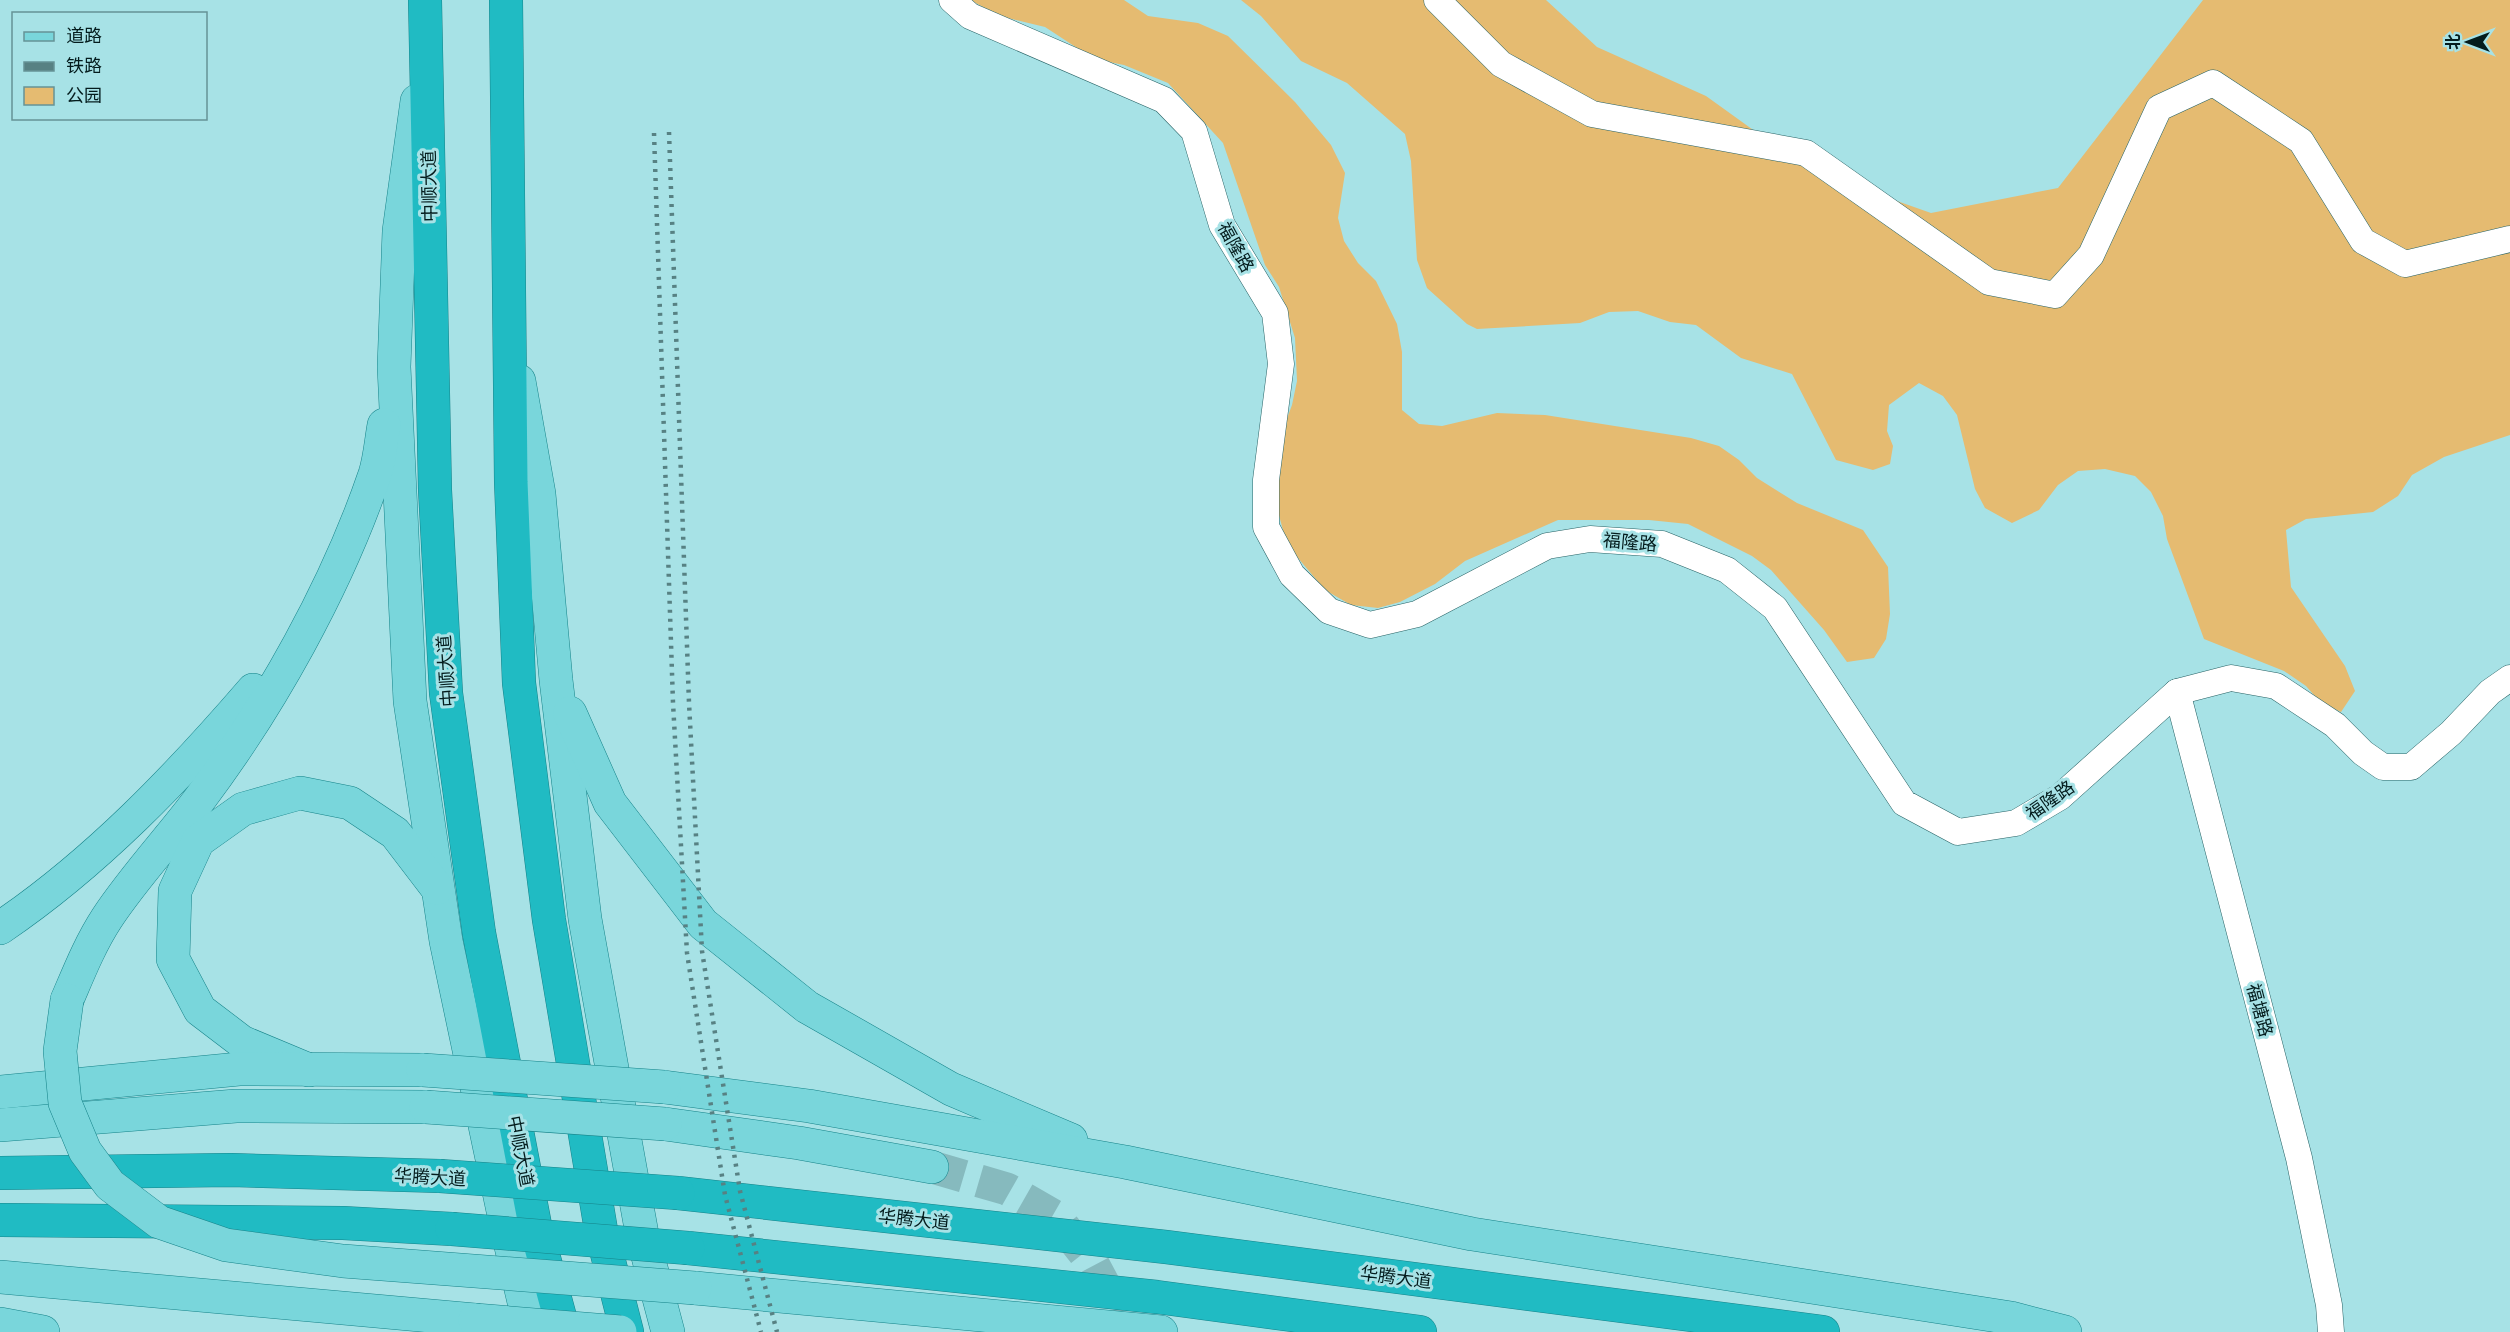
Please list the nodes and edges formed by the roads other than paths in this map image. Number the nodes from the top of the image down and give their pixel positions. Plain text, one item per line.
1 (425, 0) edge
2 (506, 0) edge
3 (952, 0) edge
4 (1437, 0) edge
5 (426, 43) junction
6 (2510, 239) edge
7 (508, 325) junction
8 (394, 367) junction
9 (308, 627) junction
10 (2510, 678) edge
11 (556, 680) junction
12 (2177, 692) junction
13 (438, 890) junction
14 (0, 928) edge
15 (309, 1070) junction
16 (15, 1090) edge
17 (15, 1124) edge
18 (1125, 1162) junction
19 (932, 1167) tunnel mouth
20 (15, 1173) edge
21 (15, 1220) edge
22 (15, 1278) edge
23 (531, 1332) edge
24 (564, 1332) edge
25 (620, 1332) edge
26 (627, 1332) edge
27 (668, 1332) edge
28 (1161, 1332) edge
29 (1420, 1332) edge
30 (1822, 1332) edge
31 (2065, 1332) edge
32 (2331, 1332) edge

1 - 5 highway, 中顺大道
2 - 7 highway
3 - 12 street, 福隆路
4 - 6 street
5 - 8 main road
5 - 24 highway, 中顺大道
7 - 11 main road
7 - 26 highway
8 - 9 main road
8 - 13 main road
9 - 14 main road
9 - 28 main road, bridge
10 - 12 street, 福隆路
11 - 18 main road
11 - 27 main road
12 - 32 street, 福塘路
13 - 15 main road
13 - 23 main road
15 - 16 main road
15 - 18 main road, bridge
17 - 19 main road, bridge
18 - 31 main road
20 - 30 highway, 华腾大道, bridge
21 - 29 highway, bridge
22 - 25 main road, bridge

